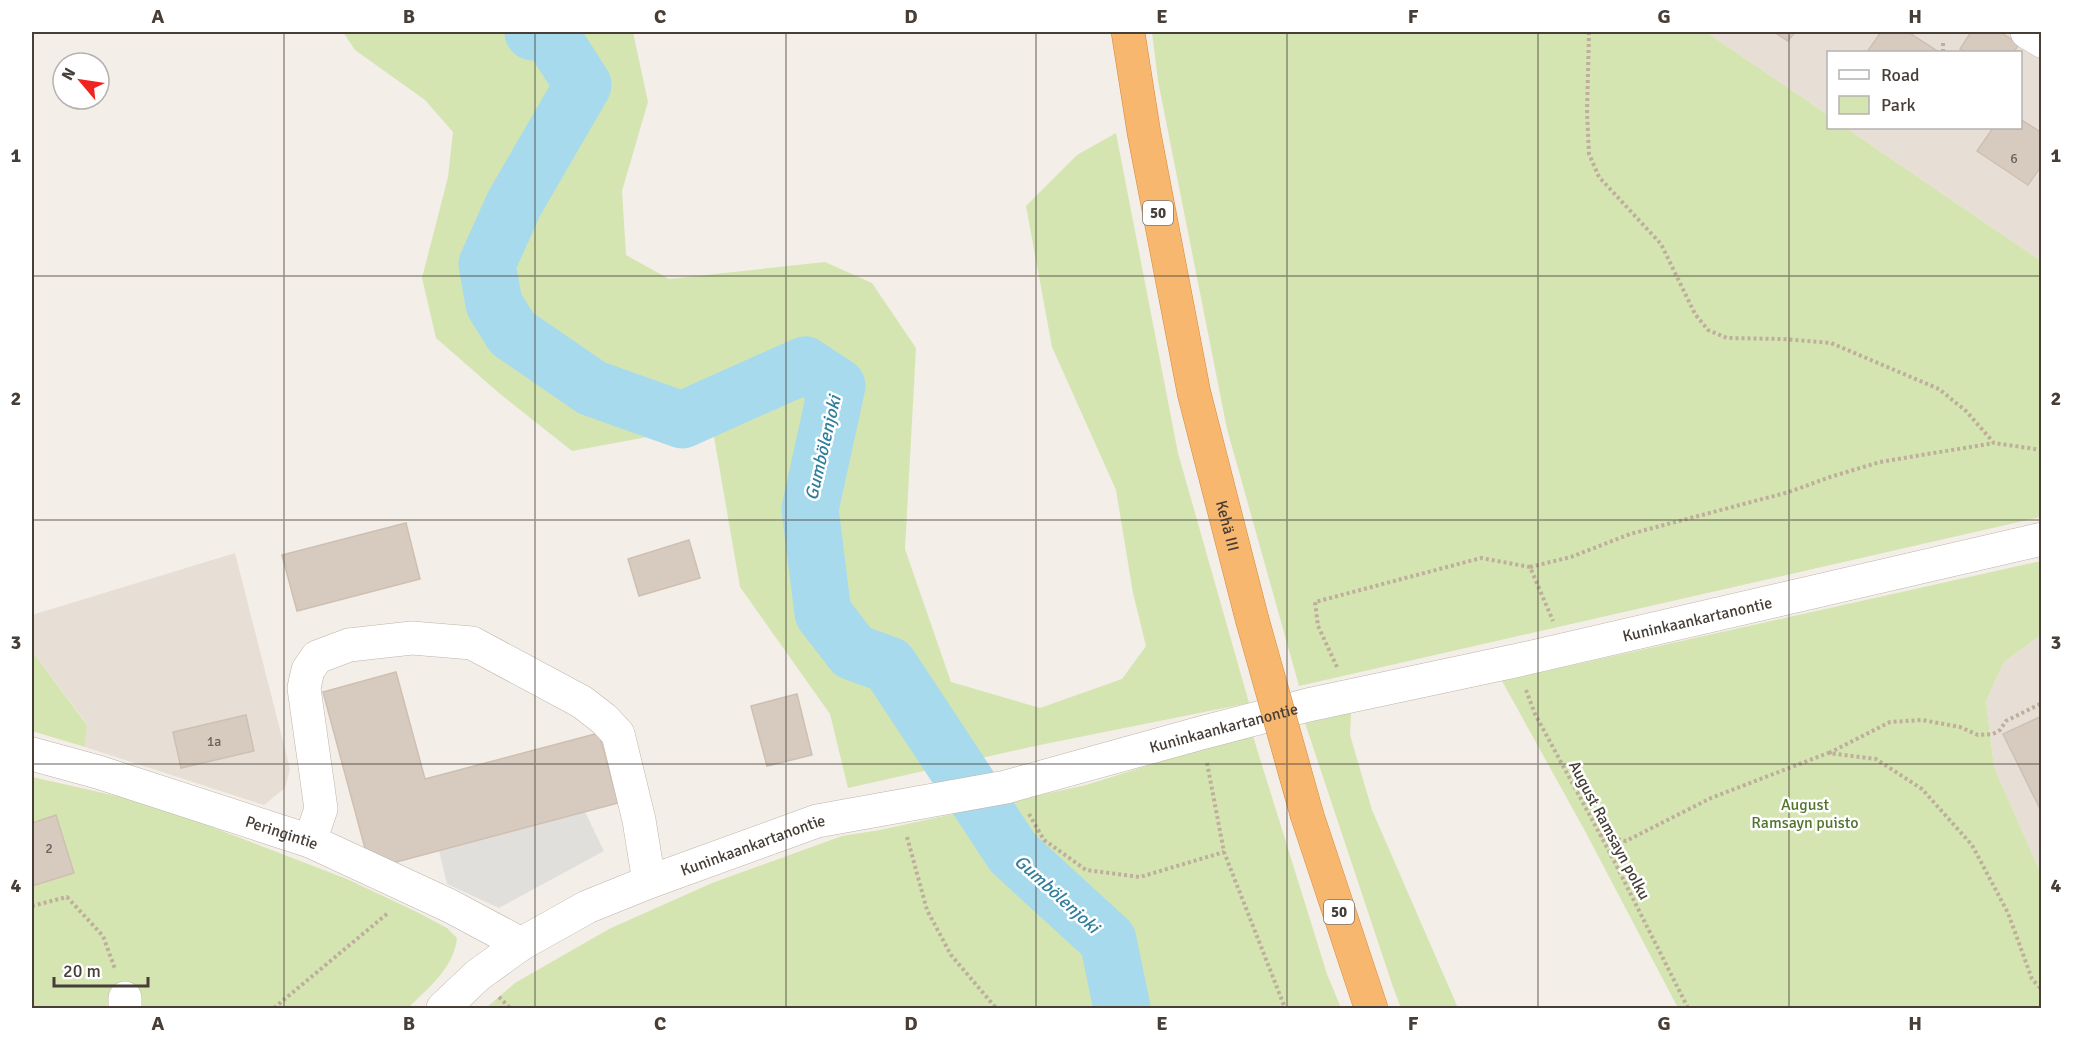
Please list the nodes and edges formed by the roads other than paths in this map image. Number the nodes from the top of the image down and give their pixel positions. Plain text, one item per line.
1 (1128, 32) edge
2 (2027, 32) edge
3 (2042, 41) edge
4 (2042, 538) edge
5 (32, 754) edge
6 (310, 841) junction
7 (649, 882) junction
8 (521, 944) junction
9 (443, 1008) edge
10 (1371, 1008) edge

1 - 10 highway, Kehä III / 50, bridge
2 - 3 street
4 - 7 street, Kuninkaankartanontie
5 - 6 street, Peringintie
6 - 7 street
6 - 8 street, Peringintie
7 - 8 street, Kuninkaankartanontie
8 - 9 street, Kuninkaankartanontie

